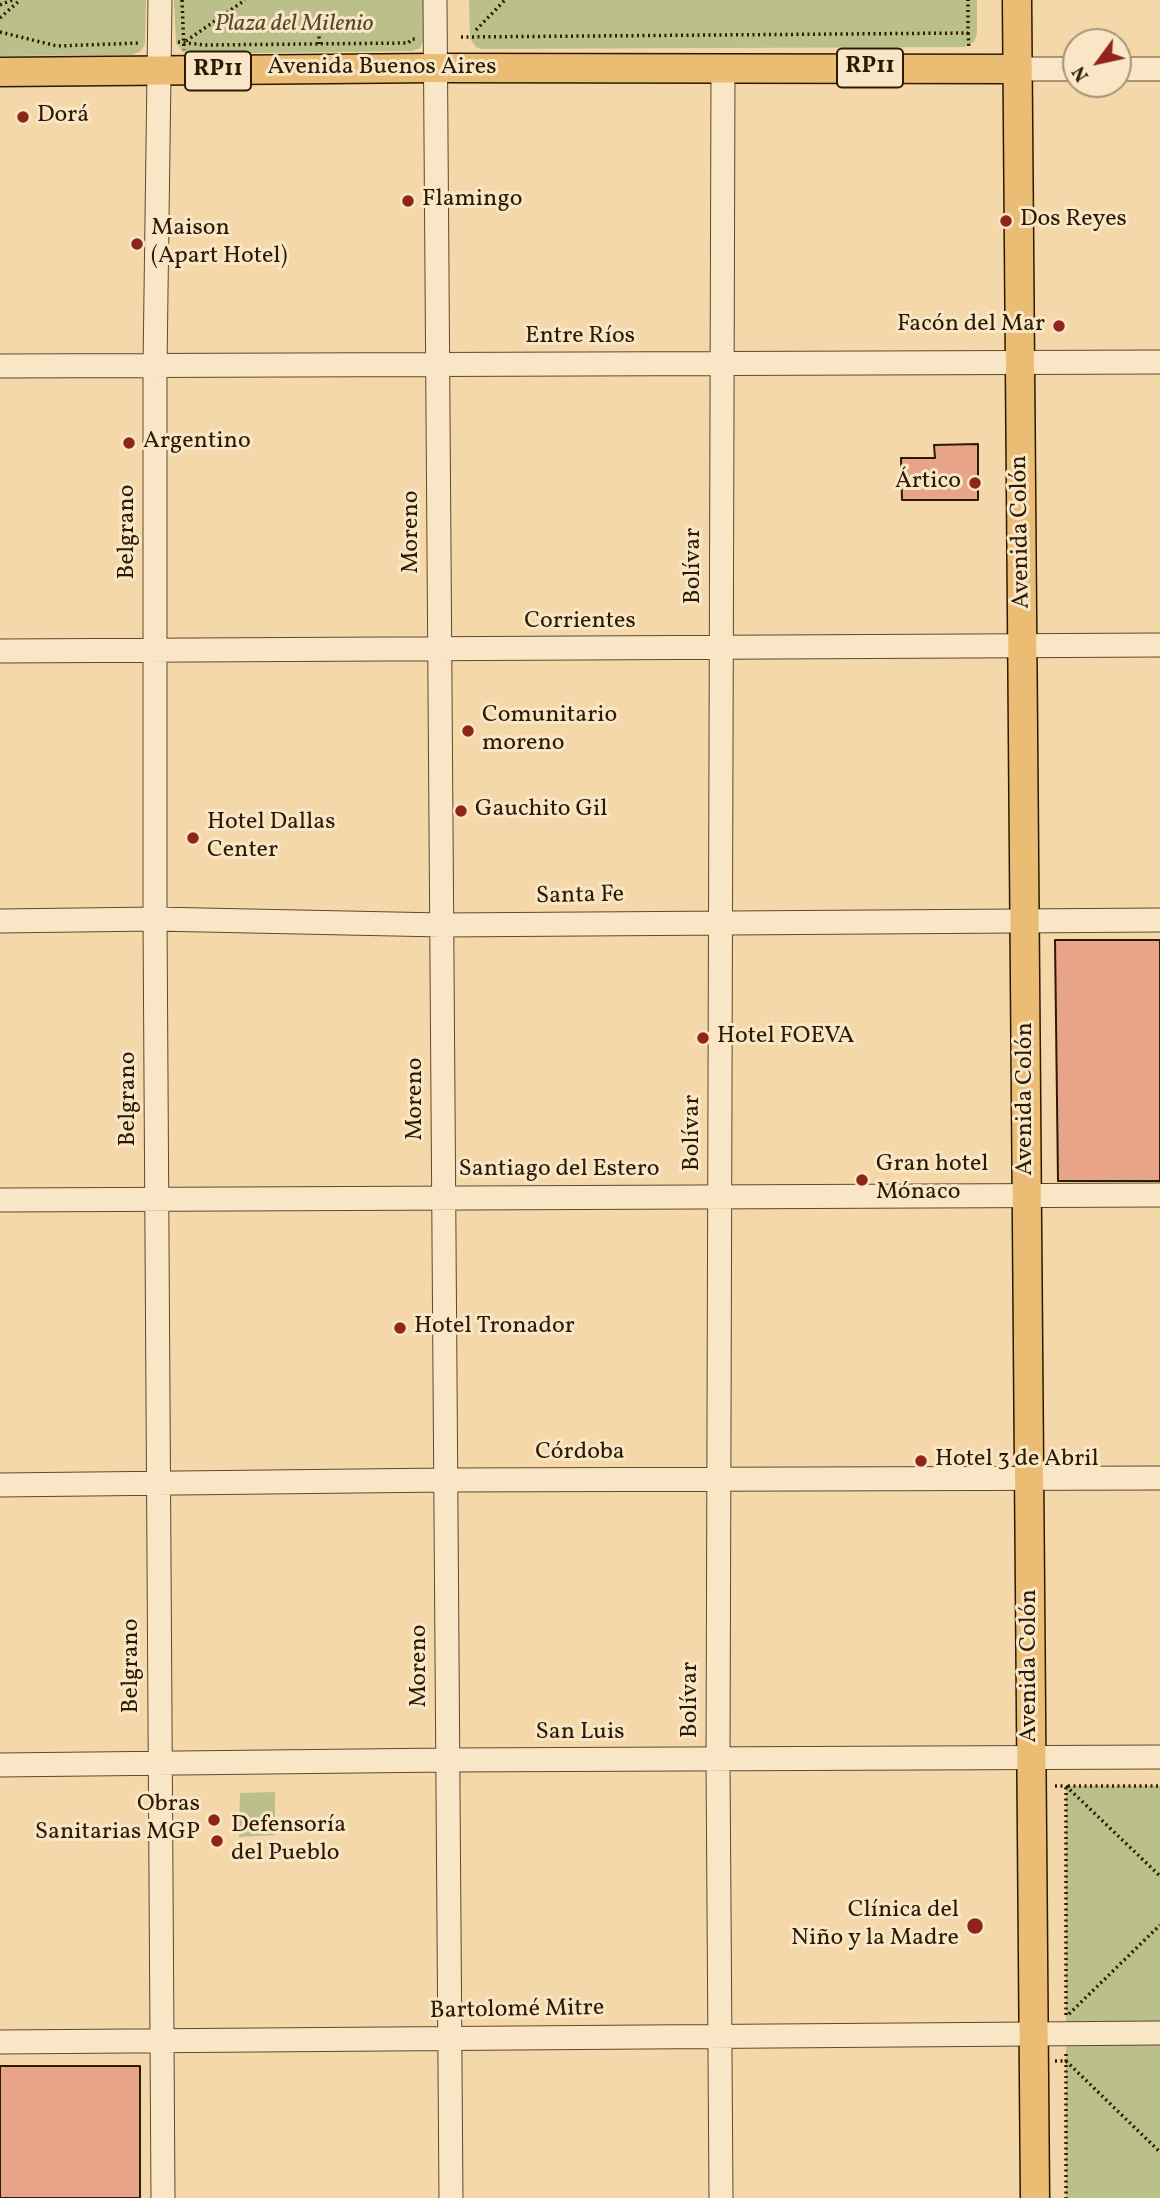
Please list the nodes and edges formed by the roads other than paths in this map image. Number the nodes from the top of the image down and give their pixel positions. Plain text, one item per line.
1 (160, 0) edge
2 (435, 0) edge
3 (1017, 0) edge
4 (436, 68) junction
5 (723, 69) junction
6 (1018, 69) junction
7 (1062, 69) edge
8 (1132, 69) edge
9 (1160, 69) edge
10 (159, 71) junction
11 (0, 72) edge
12 (1020, 362) junction
13 (1160, 362) edge
14 (722, 364) junction
15 (438, 365) junction
16 (0, 366) edge
17 (155, 366) junction
18 (1160, 645) edge
19 (1023, 646) junction
20 (721, 649) junction
21 (440, 650) junction
22 (0, 651) edge
23 (155, 651) junction
24 (155, 919) junction
25 (1025, 920) junction
26 (1160, 920) edge
27 (0, 921) edge
28 (720, 922) junction
29 (442, 925) junction
30 (1160, 1195) edge
31 (1027, 1196) junction
32 (720, 1197) junction
33 (443, 1198) junction
34 (156, 1199) junction
35 (0, 1200) edge
36 (1160, 1478) edge
37 (1030, 1479) junction
38 (446, 1480) junction
39 (719, 1480) junction
40 (158, 1484) junction
41 (0, 1485) edge
42 (1031, 1757) junction
43 (1160, 1757) edge
44 (447, 1760) junction
45 (718, 1760) junction
46 (160, 1764) junction
47 (0, 1765) edge
48 (1034, 2033) junction
49 (1160, 2033) edge
50 (720, 2036) junction
51 (450, 2038) junction
52 (162, 2041) junction
53 (0, 2042) edge
54 (163, 2198) edge
55 (451, 2198) edge
56 (721, 2198) edge
57 (1035, 2198) edge

1 - 10 street, Belgrano
2 - 4 street, Moreno
3 - 6 main road, Avenida Colón
4 - 5 main road, Avenida Buenos Aires / RP11
4 - 10 main road, Avenida Buenos Aires / RP11
4 - 15 street, Moreno
5 - 6 main road, RP11
5 - 14 street, Bolívar
6 - 7 street
6 - 12 main road, Avenida Colón
8 - 9 street
10 - 11 main road, Avenida Buenos Aires / RP11
10 - 17 street, Belgrano
12 - 13 street, Entre Ríos
12 - 14 street, Entre Ríos
12 - 19 main road, Avenida Colón
14 - 15 street, Entre Ríos
14 - 20 street, Bolívar
15 - 17 street, Entre Ríos
15 - 21 street, Moreno
16 - 17 street, Entre Ríos
17 - 23 street, Belgrano
18 - 19 street, Corrientes
19 - 20 street, Corrientes
19 - 25 main road, Avenida Colón
20 - 21 street, Corrientes
20 - 28 street, Bolívar
21 - 23 street, Corrientes
21 - 29 street, Moreno
22 - 23 street, Corrientes
23 - 24 street, Belgrano
24 - 27 street, Santa Fe
24 - 29 street, Santa Fe
24 - 34 street, Belgrano
25 - 26 street, Santa Fe
25 - 28 street, Santa Fe
25 - 31 main road, Avenida Colón
28 - 29 street, Santa Fe
28 - 32 street, Bolívar
29 - 33 street, Moreno
30 - 31 street, Santiago del Estero
31 - 32 street, Santiago del Estero
31 - 37 main road, Avenida Colón
32 - 33 street, Santiago del Estero
32 - 39 street, Bolívar
33 - 34 street, Santiago del Estero
33 - 38 street, Moreno
34 - 35 street, Santiago del Estero
34 - 40 street, Belgrano
36 - 37 street, Córdoba
37 - 39 street, Córdoba
37 - 42 main road, Avenida Colón
38 - 39 street, Córdoba
38 - 40 street, Córdoba
38 - 44 street, Moreno
39 - 45 street, Bolívar
40 - 41 street, Córdoba
40 - 46 street, Belgrano
42 - 43 street, San Luis
42 - 45 street, San Luis
42 - 48 main road, Avenida Colón
44 - 45 street, San Luis
44 - 46 street, San Luis
44 - 51 street, Moreno
45 - 50 street, Bolívar
46 - 47 street, San Luis
46 - 52 street, Belgrano
48 - 49 street, Bartolomé Mitre
48 - 50 street, Bartolomé Mitre
48 - 57 main road, Avenida Colón
50 - 51 street, Bartolomé Mitre
50 - 56 street, Bolívar
51 - 52 street, Bartolomé Mitre
51 - 55 street, Moreno
52 - 53 street, Bartolomé Mitre
52 - 54 street, Belgrano

